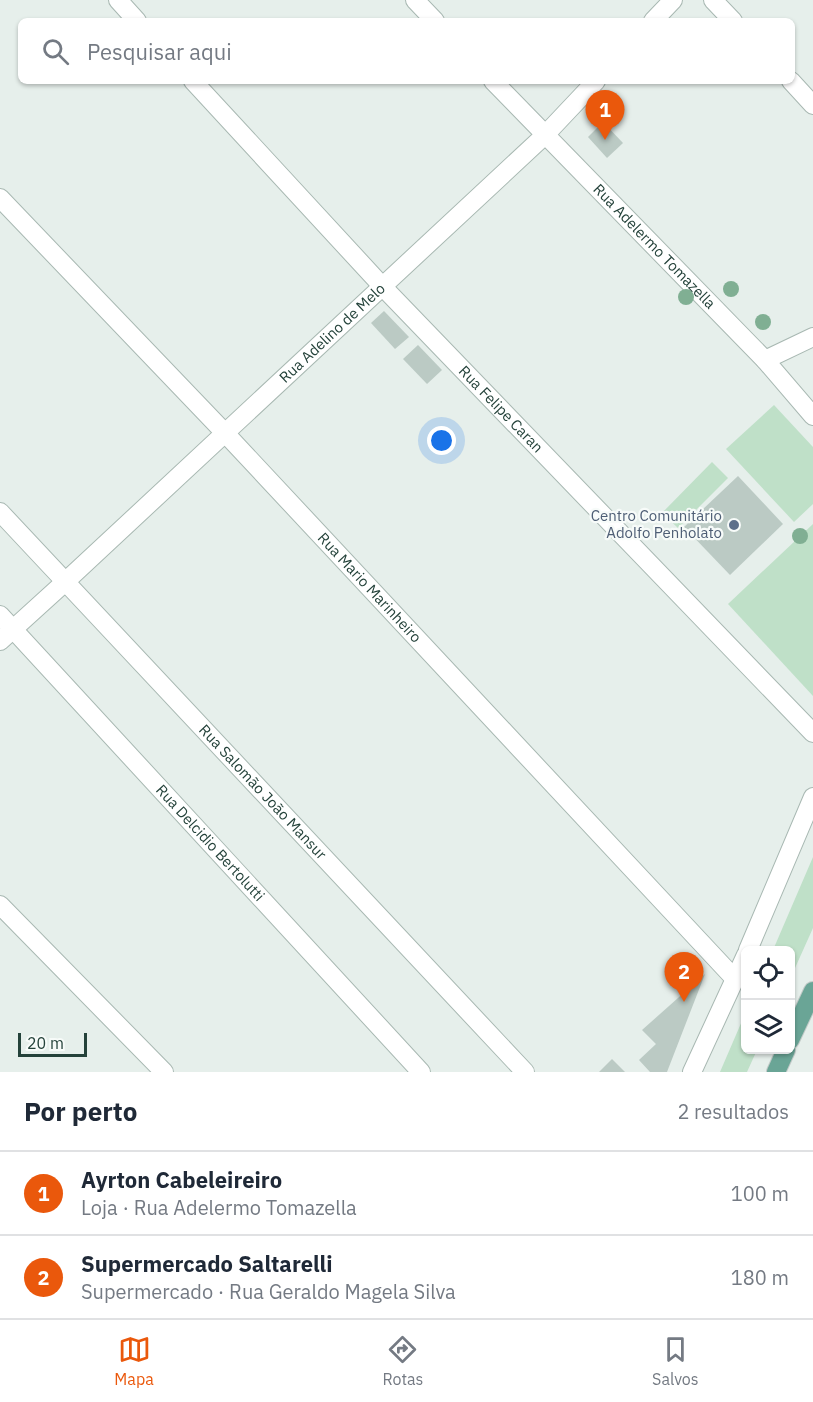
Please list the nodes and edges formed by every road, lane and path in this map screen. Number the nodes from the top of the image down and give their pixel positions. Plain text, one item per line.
1 (118, 0) edge
2 (415, 0) edge
3 (674, 0) edge
4 (713, 0) edge
5 (134, 18) edge
6 (432, 18) edge
7 (656, 18) edge
8 (730, 18) edge
9 (196, 84) edge
10 (496, 84) edge
11 (593, 84) edge
12 (794, 84) edge
13 (813, 105) edge
14 (545, 135) junction
15 (0, 198) edge
16 (383, 286) junction
17 (813, 337) edge
18 (765, 360) junction
19 (813, 416) edge
20 (225, 433) junction
21 (0, 512) edge
22 (65, 582) junction
23 (4, 628) edge
24 (813, 734) edge
25 (813, 797) edge
26 (0, 905) edge
27 (750, 946) edge
28 (741, 966) edge
29 (735, 979) junction
30 (813, 991) edge
31 (795, 1029) edge
32 (784, 1054) edge
33 (164, 1072) edge
34 (421, 1072) edge
35 (525, 1072) edge
36 (692, 1072) edge
37 (776, 1072) edge

1 - 5 street
2 - 6 street
3 - 7 street
4 - 8 street
9 - 16 street, Rua Felipe Caran
10 - 14 street, Rua Adelermo Tomazella
11 - 14 street, Rua Adelino de Melo
12 - 13 street
14 - 16 street, Rua Adelino de Melo
14 - 18 street, Rua Adelermo Tomazella
15 - 20 street, Rua Mario Marinheiro
16 - 20 street, Rua Adelino de Melo
16 - 24 street, Rua Felipe Caran
17 - 18 street
18 - 19 street, Rua Adelermo Tomazella
20 - 22 street, Rua Adelino de Melo
20 - 29 street, Rua Mario Marinheiro
21 - 22 street, Rua Salomão João Mansur
22 - 23 street, Rua Adelino de Melo
22 - 35 street, Rua Salomão João Mansur
23 - 34 street, Rua Delcidio Bertolutti
25 - 27 street
26 - 33 street
28 - 29 street
29 - 36 street
30 - 31 main road
32 - 37 main road

